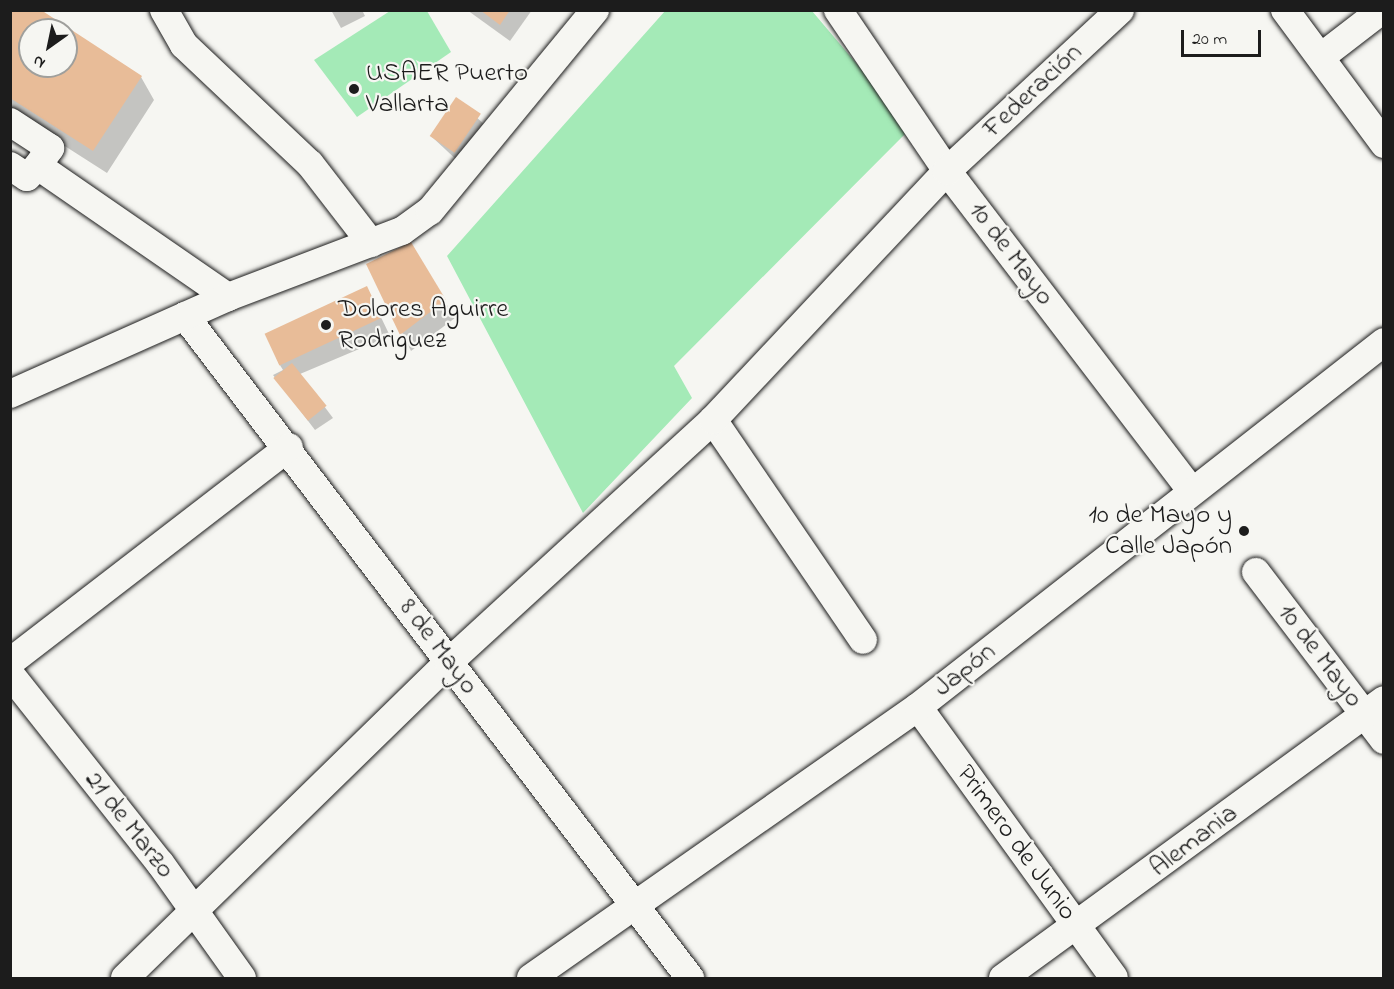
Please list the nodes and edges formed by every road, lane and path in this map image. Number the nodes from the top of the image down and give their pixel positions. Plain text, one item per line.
1 (164, 10) edge
2 (595, 10) edge
3 (838, 10) edge
4 (1120, 10) edge
5 (1285, 10) edge
6 (1382, 10) edge
7 (1321, 57) junction
8 (10, 122) edge
9 (1383, 144) edge
10 (24, 166) edge
11 (947, 171) junction
12 (371, 243) junction
13 (228, 297) junction
14 (185, 316) junction
15 (1383, 342) edge
16 (10, 394) edge
17 (713, 420) junction
18 (290, 447) junction
19 (1192, 491) junction
20 (1256, 572) dead end
21 (862, 640) dead end
22 (449, 662) junction
23 (10, 663) edge
24 (10, 674) edge
25 (918, 707) junction
26 (1374, 707) edge
27 (1383, 740) edge
28 (636, 900) junction
29 (195, 914) junction
30 (1077, 927) junction
31 (125, 978) edge
32 (242, 978) edge
33 (531, 978) edge
34 (690, 978) edge
35 (1003, 978) edge
36 (1114, 978) edge

1 - 12 street
2 - 12 street
3 - 11 street, 10 de Mayo
4 - 11 street, Federación
5 - 7 street
6 - 7 street
7 - 9 street
8 - 10 street
10 - 13 street
11 - 17 street, Federación
11 - 19 street, 10 de Mayo
12 - 13 street
13 - 14 street
14 - 16 street
14 - 18 street, 8 de Mayo
15 - 19 street, Japón
17 - 21 street
17 - 22 street, Federación
18 - 22 street, 8 de Mayo
18 - 23 street
19 - 25 street, Japón
20 - 26 street, 10 de Mayo
22 - 28 street, 8 de Mayo
22 - 29 street, Federación
24 - 29 street, 21 de Marzo
25 - 28 street, Japón
25 - 30 street, Primero de Junio
26 - 27 street, 10 de Mayo
26 - 30 street, Alemania
28 - 33 street, Japón
28 - 34 street, 8 de Mayo
29 - 31 street, Federación
29 - 32 street, 21 de Marzo
30 - 35 street, Alemania
30 - 36 street, Primero de Junio

